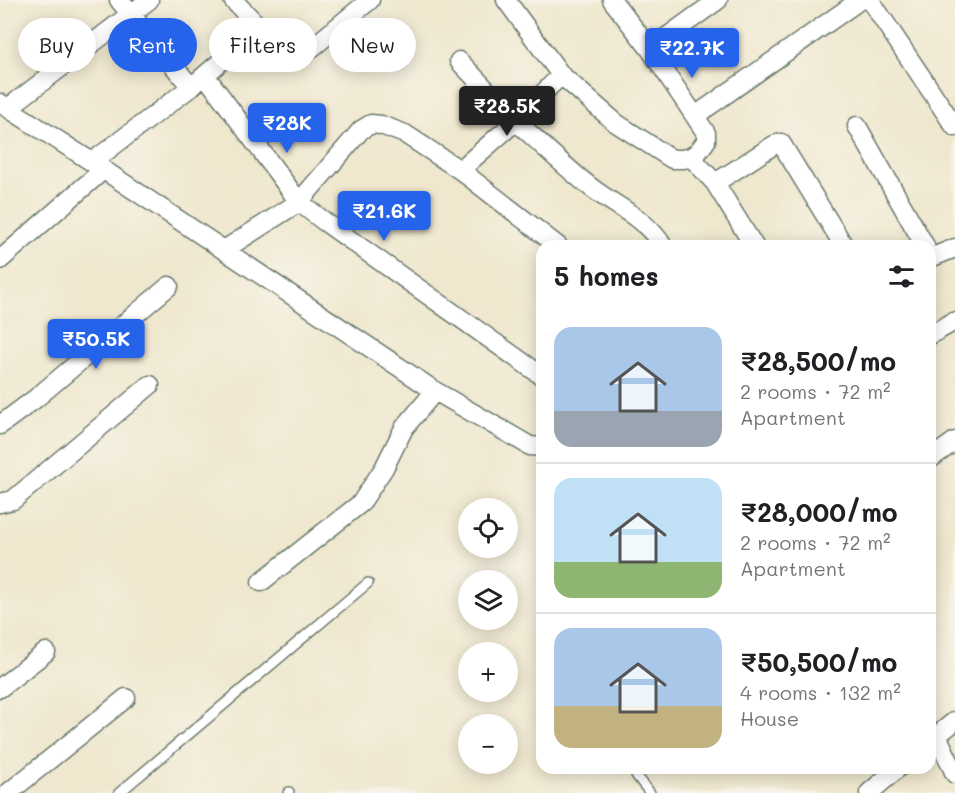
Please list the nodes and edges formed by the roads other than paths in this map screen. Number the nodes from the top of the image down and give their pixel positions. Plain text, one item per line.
1 (149, 0) edge
2 (370, 0) edge
3 (506, 0) edge
4 (612, 0) edge
5 (718, 0) edge
6 (860, 0) edge
7 (870, 0) edge
8 (236, 1) edge
9 (124, 7) edge
10 (251, 18) edge
11 (317, 44) edge
12 (650, 50) junction
13 (459, 61) dead end
14 (209, 72) edge
15 (561, 75) junction
16 (198, 81) junction
17 (4, 106) edge
18 (695, 116) junction
19 (516, 121) junction
20 (857, 126) dead end
21 (955, 127) edge
22 (691, 157) junction
23 (98, 166) junction
24 (460, 170) junction
25 (715, 183) junction
26 (300, 202) junction
27 (550, 240) edge
28 (659, 240) edge
29 (750, 240) edge
30 (840, 240) edge
31 (921, 240) edge
32 (955, 248) edge
33 (224, 250) junction
34 (936, 252) edge
35 (0, 260) edge
36 (169, 286) dead end
37 (955, 322) edge
38 (936, 332) edge
39 (536, 372) edge
40 (150, 385) dead end
41 (435, 391) junction
42 (0, 425) edge
43 (955, 441) edge
44 (536, 446) edge
45 (936, 455) edge
46 (0, 503) edge
47 (261, 582) dead end
48 (368, 583) dead end
49 (46, 652) dead end
50 (0, 688) edge
51 (126, 698) dead end
52 (955, 721) edge
53 (936, 736) edge
54 (936, 741) edge
55 (891, 774) edge
56 (955, 774) edge
57 (636, 775) dead end
58 (8, 793) edge
59 (119, 793) edge
60 (650, 793) edge
61 (869, 793) edge

1 - 9 street
2 - 11 street
3 - 15 street
4 - 12 street
5 - 12 street
6 - 18 street
7 - 21 street
8 - 10 street
9 - 16 street
9 - 17 street
12 - 18 street
13 - 19 street
14 - 16 street
15 - 19 street
15 - 22 street
16 - 23 street
16 - 26 street
17 - 23 street
18 - 22 street
19 - 24 street
19 - 28 street
20 - 31 street
22 - 25 street
23 - 33 street
23 - 35 street
24 - 26 street
24 - 27 street
25 - 29 street
25 - 30 street
26 - 33 street
26 - 39 street
32 - 34 street
33 - 41 street
36 - 42 street
37 - 38 street
40 - 46 street
41 - 44 street
41 - 47 street
43 - 45 street
48 - 59 lane
49 - 50 street
51 - 58 street
52 - 53 street
54 - 56 street
55 - 61 street
57 - 60 lane

